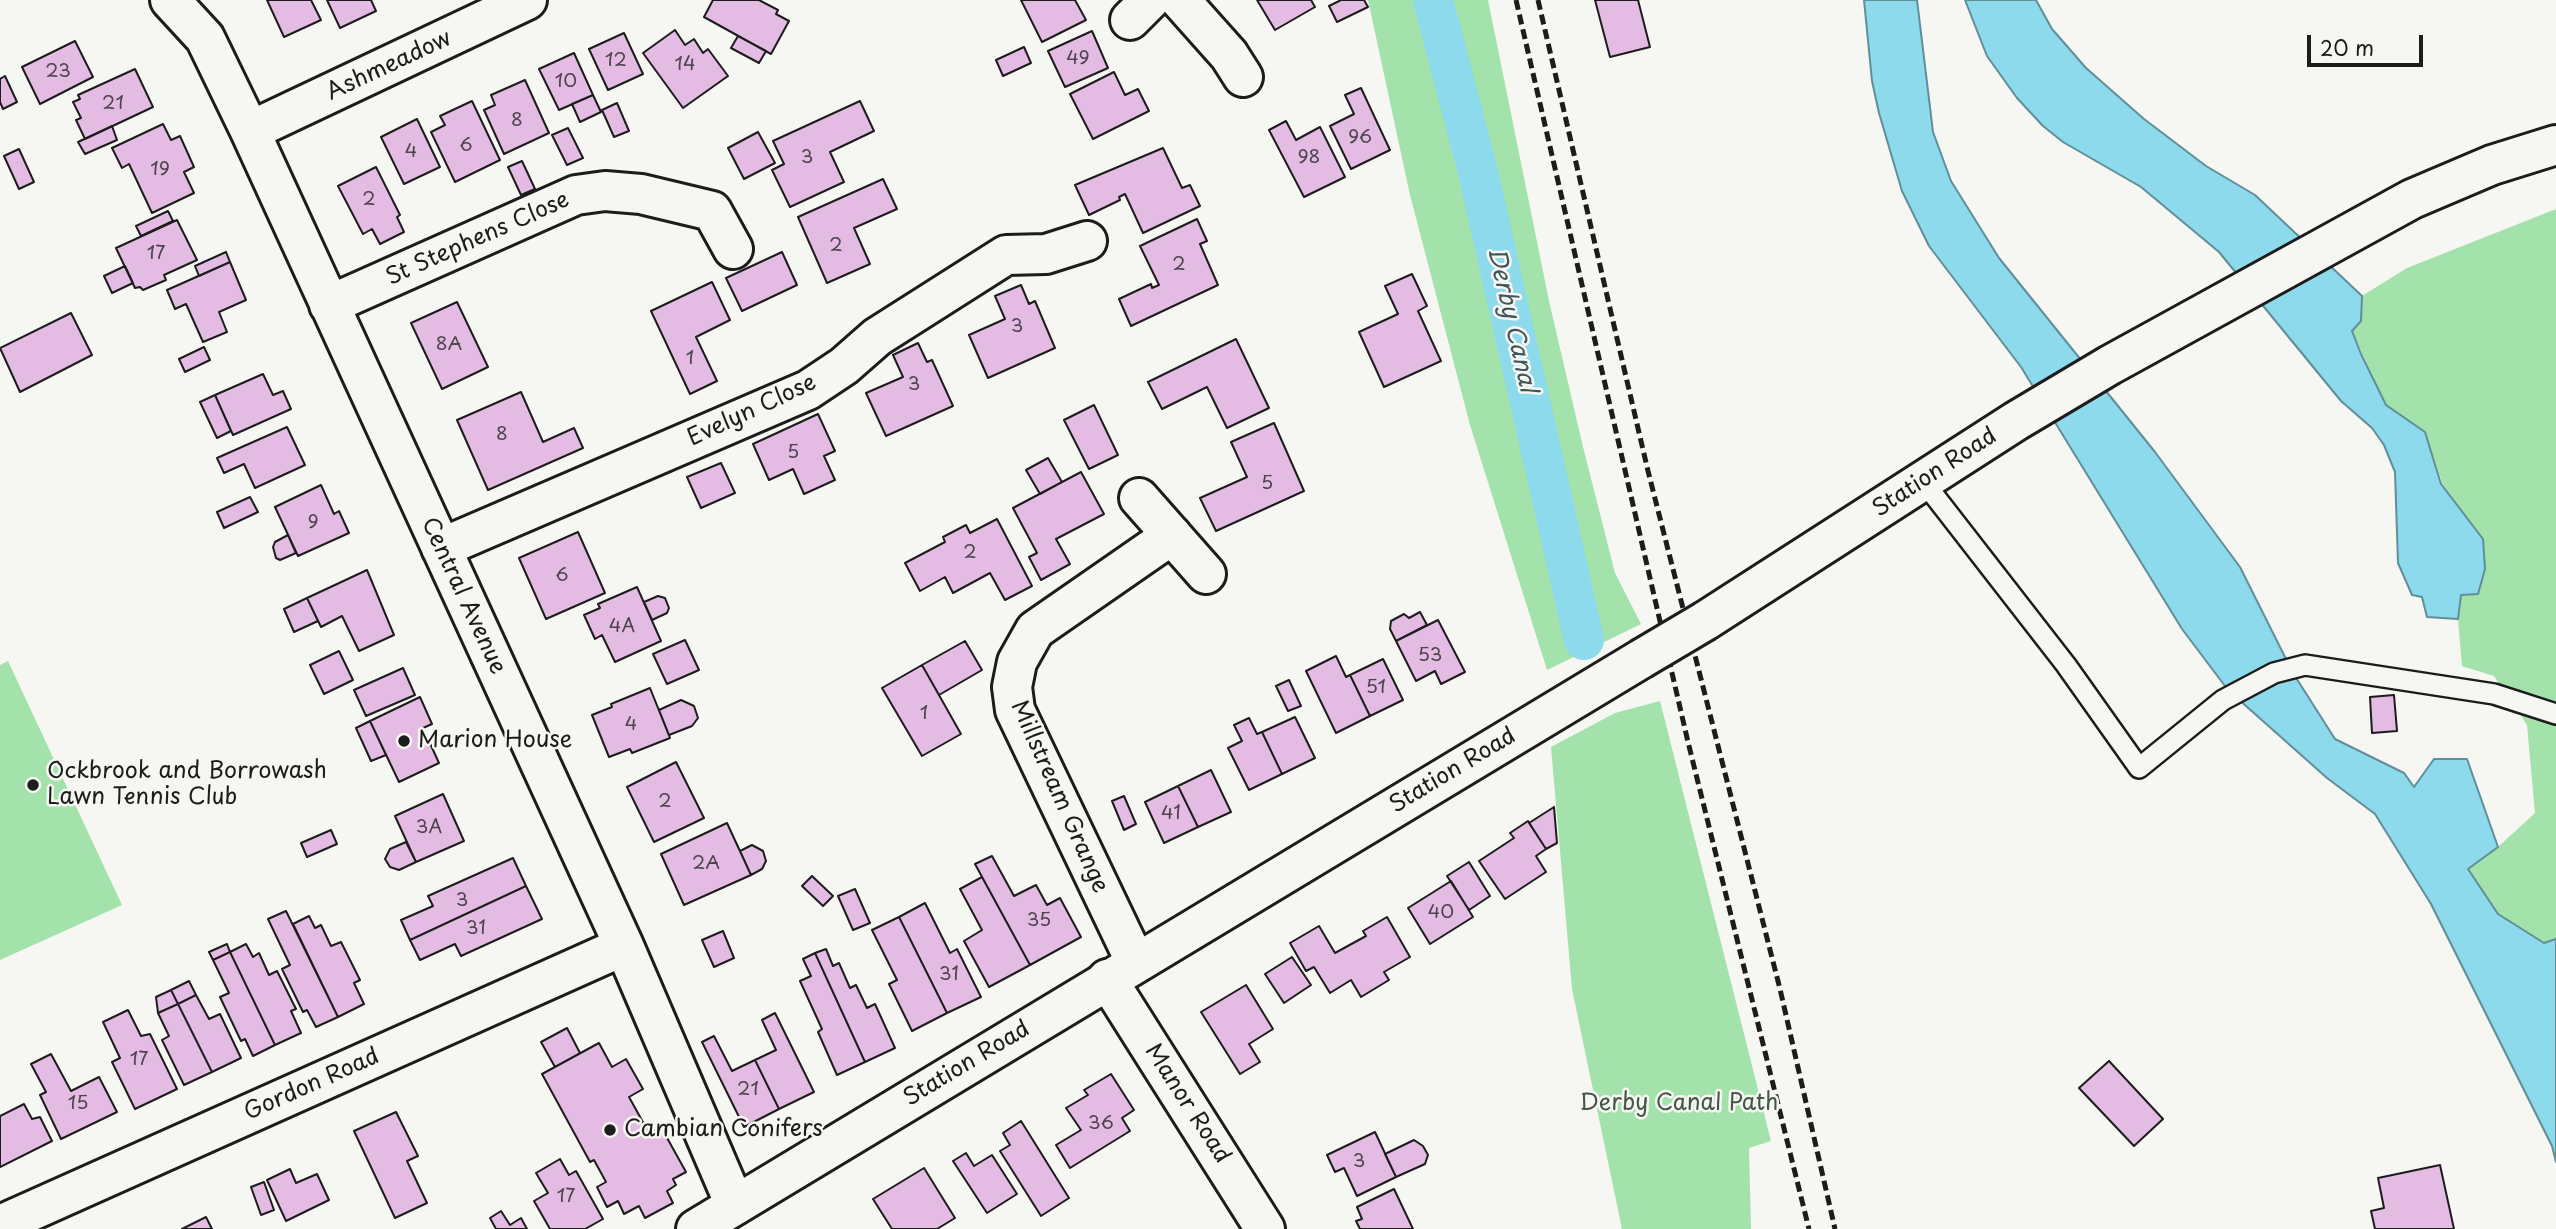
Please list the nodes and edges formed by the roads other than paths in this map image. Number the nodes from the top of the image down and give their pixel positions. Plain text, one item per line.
1 (170, 0) edge
2 (527, 0) edge
3 (1180, 0) edge
4 (1243, 77) dead end
5 (250, 131) junction
6 (2556, 145) edge
7 (1087, 241) dead end
8 (733, 249) dead end
9 (330, 305) junction
10 (1923, 481) junction
11 (1139, 498) dead end
12 (1172, 535) junction
13 (441, 548) junction
14 (1206, 574) dead end
15 (2556, 714) edge
16 (624, 946) junction
17 (1121, 970) junction
18 (735, 1205) junction
19 (0, 1225) edge
20 (696, 1229) edge
21 (1265, 1229) edge

1 - 5 street, Central Avenue
2 - 5 street, Ashmeadow
3 - 4 street
5 - 9 street, Central Avenue
6 - 10 street, Station Road
7 - 13 street, Evelyn Close
8 - 9 street, St Stephens Close
9 - 13 street, Central Avenue
10 - 15 lane
10 - 17 street, Station Road, bridge
11 - 12 street
12 - 14 street
12 - 17 street, Millstream Grange
13 - 16 street, Central Avenue
16 - 18 street, Central Avenue
16 - 19 street, Gordon Road
17 - 18 street, Station Road
17 - 21 street, Manor Road
18 - 20 street, Station Road

